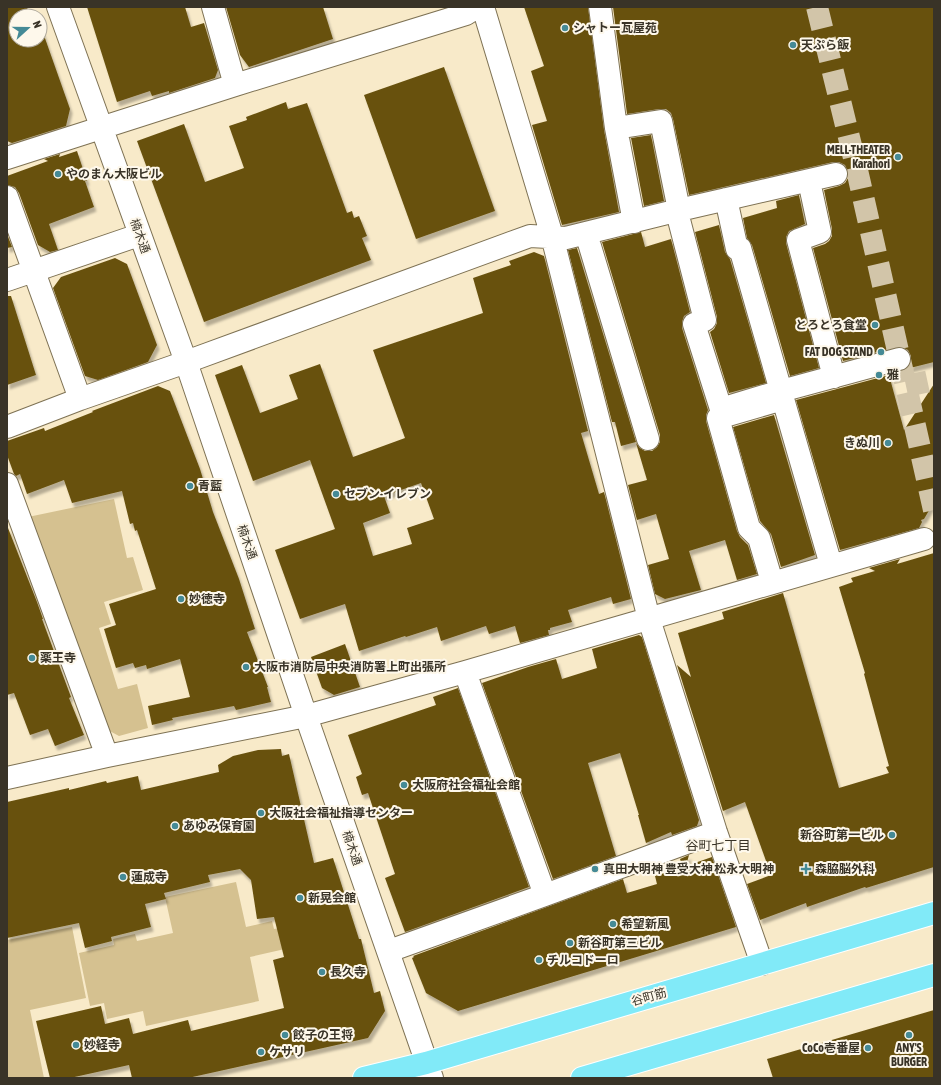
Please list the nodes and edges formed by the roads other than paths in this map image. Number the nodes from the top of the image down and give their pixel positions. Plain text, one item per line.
1 (58, 7) edge
2 (213, 7) edge
3 (477, 7) edge
4 (483, 7) edge
5 (600, 7) edge
6 (235, 85) junction
7 (101, 128) junction
8 (616, 128) junction
9 (7, 158) edge
10 (836, 174) dead end
11 (809, 181) junction
12 (7, 197) edge
13 (726, 199) junction
14 (679, 210) junction
15 (634, 222) junction
16 (586, 233) junction
17 (139, 235) junction
18 (552, 236) junction
19 (34, 271) junction
20 (7, 280) edge
21 (899, 359) dead end
22 (186, 362) junction
23 (834, 377) junction
24 (781, 391) junction
25 (80, 399) junction
26 (7, 427) edge
27 (648, 439) dead end
28 (7, 484) edge
29 (924, 539) dead end
30 (831, 565) junction
31 (772, 582) junction
32 (650, 619) junction
33 (465, 672) junction
34 (306, 716) junction
35 (107, 756) junction
36 (7, 778) edge
37 (716, 832) junction
38 (545, 896) junction
39 (934, 913) edge
40 (388, 951) junction
41 (762, 964) junction
42 (934, 975) edge
43 (429, 1070) edge
44 (364, 1078) edge
45 (582, 1078) edge

1 - 7 street, 楠木通
2 - 6 street
3 - 6 street
4 - 18 street
5 - 8 street
6 - 7 street
7 - 9 street
7 - 17 street, 楠木通
8 - 14 street
8 - 15 street
10 - 11 street
11 - 13 street
11 - 23 street
12 - 19 street
13 - 14 street
13 - 24 street
14 - 15 street
14 - 24 street
15 - 16 street
16 - 18 street
16 - 27 street
17 - 19 street
17 - 22 street, 楠木通
18 - 22 street
18 - 32 street
19 - 20 street
19 - 25 street
21 - 23 street
22 - 25 street
22 - 34 street, 楠木通
23 - 24 street
25 - 26 street
28 - 35 street
29 - 30 street
30 - 31 street
30 - 31 street
31 - 32 street
32 - 33 street
32 - 37 street
33 - 34 street
33 - 38 street
34 - 35 street
34 - 40 street, 楠木通
35 - 36 street
37 - 38 street
37 - 41 street
38 - 40 street
39 - 41 main road, 谷町筋
40 - 43 street, 楠木通
41 - 43 main road, 谷町筋
42 - 45 main road
43 - 44 main road, 谷町筋

